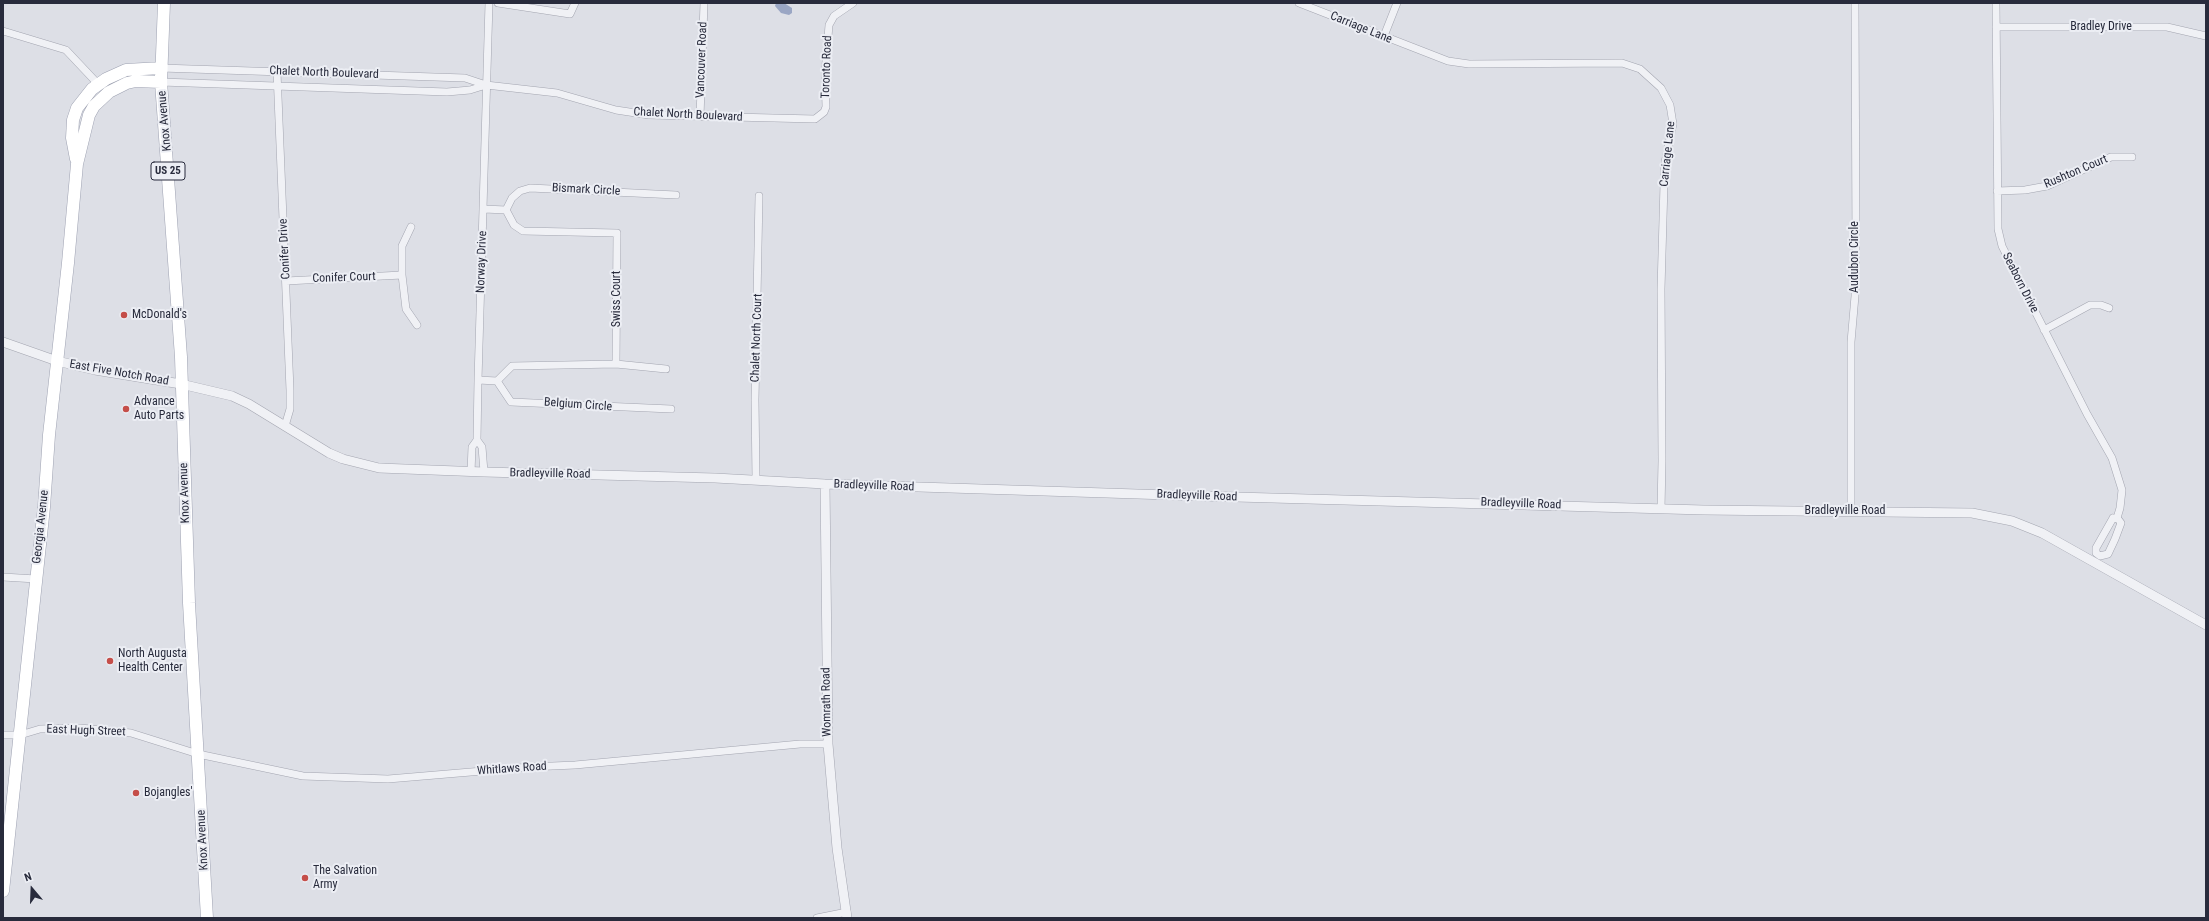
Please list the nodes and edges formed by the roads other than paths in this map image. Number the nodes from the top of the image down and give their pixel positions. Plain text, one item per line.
1 (164, 3) edge
2 (489, 3) edge
3 (498, 3) edge
4 (575, 3) edge
5 (704, 3) edge
6 (853, 3) edge
7 (1299, 3) edge
8 (1397, 3) edge
9 (1854, 3) edge
10 (1996, 3) edge
11 (1996, 27) junction
12 (3, 31) edge
13 (1384, 36) junction
14 (2206, 36) edge
15 (161, 68) junction
16 (277, 72) junction
17 (161, 82) junction
18 (98, 84) junction
19 (486, 85) junction
20 (278, 86) junction
21 (820, 116) joint
22 (700, 117) junction
23 (2132, 157) dead end
24 (77, 164) junction
25 (1997, 191) junction
26 (676, 195) dead end
27 (759, 196) dead end
28 (484, 209) junction
29 (506, 210) junction
30 (411, 227) dead end
31 (402, 275) junction
32 (286, 281) junction
33 (2110, 308) dead end
34 (417, 325) dead end
35 (2044, 330) junction
36 (3, 342) edge
37 (57, 361) junction
38 (616, 364) junction
39 (666, 369) dead end
40 (478, 380) junction
41 (497, 381) junction
42 (181, 384) junction
43 (671, 409) dead end
44 (285, 426) junction
45 (478, 440) junction
46 (471, 472) junction
47 (484, 472) junction
48 (756, 479) junction
49 (825, 484) junction
50 (1661, 509) junction
51 (1851, 511) junction
52 (2117, 518) junction
53 (2099, 560) junction
54 (3, 577) edge
55 (36, 579) junction
56 (2206, 625) edge
57 (20, 734) junction
58 (3, 735) edge
59 (828, 744) junction
60 (198, 754) junction
61 (3, 890) edge
62 (847, 915) edge
63 (207, 918) edge
64 (817, 918) edge

1 - 15 main road, US 25
2 - 19 street, Norway Drive
3 - 4 street
5 - 22 street, Vancouver Road
6 - 21 street, Toronto Road
7 - 13 street, Carriage Lane
8 - 13 street
9 - 51 street, Audubon Circle
10 - 11 street, Seaborn Drive
11 - 14 street, Bradley Drive
11 - 25 street, Seaborn Drive
12 - 18 street
13 - 50 street, Carriage Lane
15 - 16 street, Chalet North Boulevard
15 - 17 main road, Knox Avenue / US 25
15 - 18 main road, Georgia Avenue
16 - 19 street, Chalet North Boulevard
16 - 20 street, Conifer Drive
17 - 20 street, Chalet North Boulevard
17 - 24 main road, Georgia Avenue
17 - 42 main road, Knox Avenue / US 25
18 - 24 main road, Georgia Avenue
19 - 20 street, Chalet North Boulevard
19 - 22 street, Chalet North Boulevard
19 - 28 street, Norway Drive
20 - 32 street, Conifer Drive
21 - 22 street, Chalet North Boulevard
23 - 25 street, Rushton Court
24 - 37 main road, Georgia Avenue
25 - 35 street, Seaborn Drive
26 - 29 street, Bismark Circle
27 - 48 street, Chalet North Court
28 - 29 street
28 - 40 street, Norway Drive
29 - 38 street, Swiss Court
30 - 31 street
31 - 32 street, Conifer Court
31 - 34 street
32 - 44 street, Conifer Drive
33 - 35 street
35 - 52 street, Seaborn Drive
36 - 37 street, East Five Notch Road
37 - 42 street, East Five Notch Road
37 - 55 main road, Georgia Avenue
38 - 39 street
38 - 41 street
40 - 41 street
40 - 45 street, Norway Drive
41 - 43 street, Belgium Circle
42 - 44 street, Bradleyville Road
42 - 60 main road, Knox Avenue / US 25
44 - 46 street, Bradleyville Road
45 - 46 street, Norway Drive
45 - 47 street, Norway Drive
46 - 47 street, Bradleyville Road
47 - 48 street, Bradleyville Road
48 - 49 street, Bradleyville Road
49 - 50 street, Bradleyville Road
49 - 59 street, Womrath Road
50 - 51 street, Bradleyville Road
51 - 53 street, Bradleyville Road
52 - 53 street, Seaborn Drive
52 - 53 street, Seaborn Drive
53 - 56 street, Bradleyville Road
54 - 55 street
55 - 57 main road, Georgia Avenue
57 - 58 street, East Hugh Street
57 - 60 street, East Hugh Street
57 - 61 main road, Georgia Avenue
59 - 60 street, Whitlaws Road
59 - 62 street, Womrath Road
60 - 63 main road, Knox Avenue / US 25
62 - 64 street

